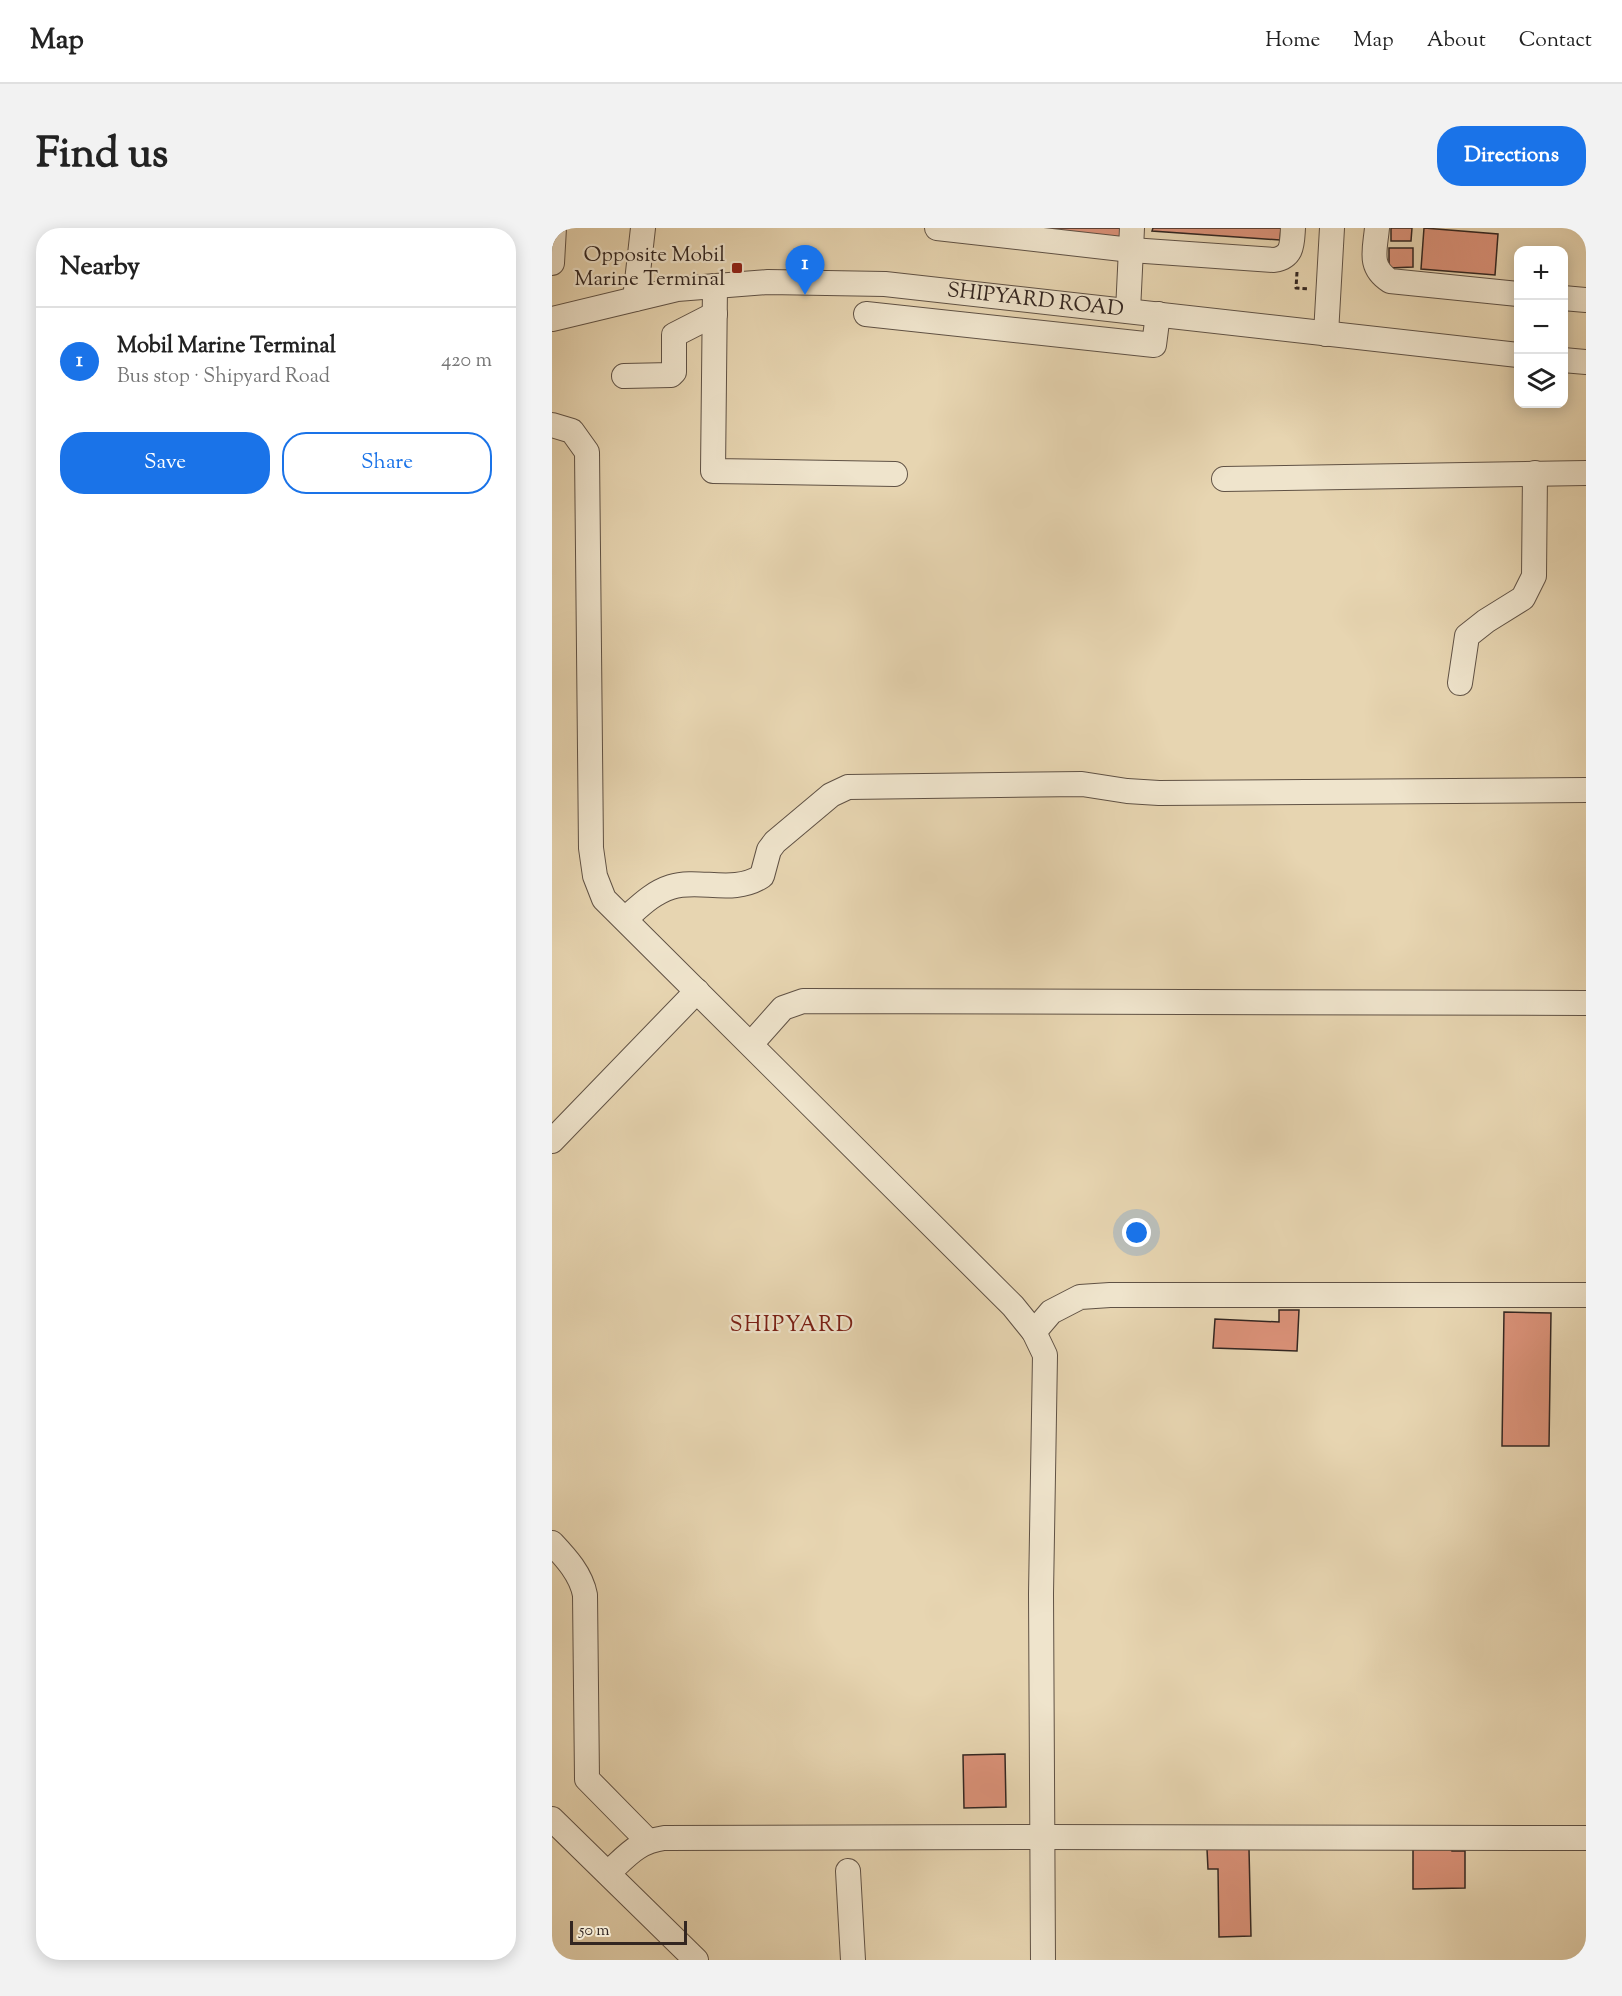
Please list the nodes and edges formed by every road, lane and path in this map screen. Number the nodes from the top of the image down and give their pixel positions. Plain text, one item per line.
1 (554, 228) edge
2 (643, 228) edge
3 (937, 228) edge
4 (1293, 228) edge
5 (1332, 228) edge
6 (1377, 228) edge
7 (1131, 239) edge
8 (552, 263) edge
9 (715, 286) junction
10 (1514, 294) edge
11 (1568, 298) edge
12 (635, 299) junction
13 (1586, 300) edge
14 (1128, 310) junction
15 (715, 314) junction
16 (866, 314) dead end
17 (1158, 314) junction
18 (552, 319) edge
19 (1326, 334) junction
20 (1514, 355) edge
21 (1568, 360) edge
22 (1586, 362) edge
23 (624, 376) dead end
24 (552, 425) edge
25 (1586, 472) edge
26 (1535, 473) junction
27 (895, 474) dead end
28 (1224, 479) dead end
29 (1460, 683) dead end
30 (1586, 790) edge
31 (625, 919) junction
32 (697, 991) junction
33 (1586, 1003) edge
34 (751, 1044) junction
35 (552, 1141) edge
36 (1586, 1295) edge
37 (1034, 1332) junction
38 (552, 1543) edge
39 (552, 1819) edge
40 (1043, 1837) junction
41 (1586, 1838) edge
42 (648, 1841) junction
43 (848, 1871) dead end
44 (608, 1873) junction
45 (696, 1960) edge
46 (853, 1960) edge
47 (1043, 1960) edge

1 - 8 street
2 - 12 street
3 - 7 street
4 - 7 street
5 - 19 street
6 - 10 street
7 - 14 street
9 - 12 street, SHIPYARD ROAD
9 - 14 street, SHIPYARD ROAD
9 - 15 street
11 - 13 street
12 - 18 street, SHIPYARD ROAD
14 - 17 street, SHIPYARD ROAD
15 - 23 street
15 - 27 street
16 - 17 street
17 - 19 street, SHIPYARD ROAD
19 - 20 street, SHIPYARD ROAD
21 - 22 street
24 - 31 street
25 - 26 street
26 - 28 street
26 - 29 street
30 - 31 street
31 - 32 street
32 - 34 street
32 - 35 street
33 - 34 street
34 - 37 street
36 - 37 street
37 - 40 street
38 - 42 street
39 - 44 street
40 - 41 street
40 - 42 street
40 - 47 street
42 - 44 street
43 - 46 street
44 - 45 street

